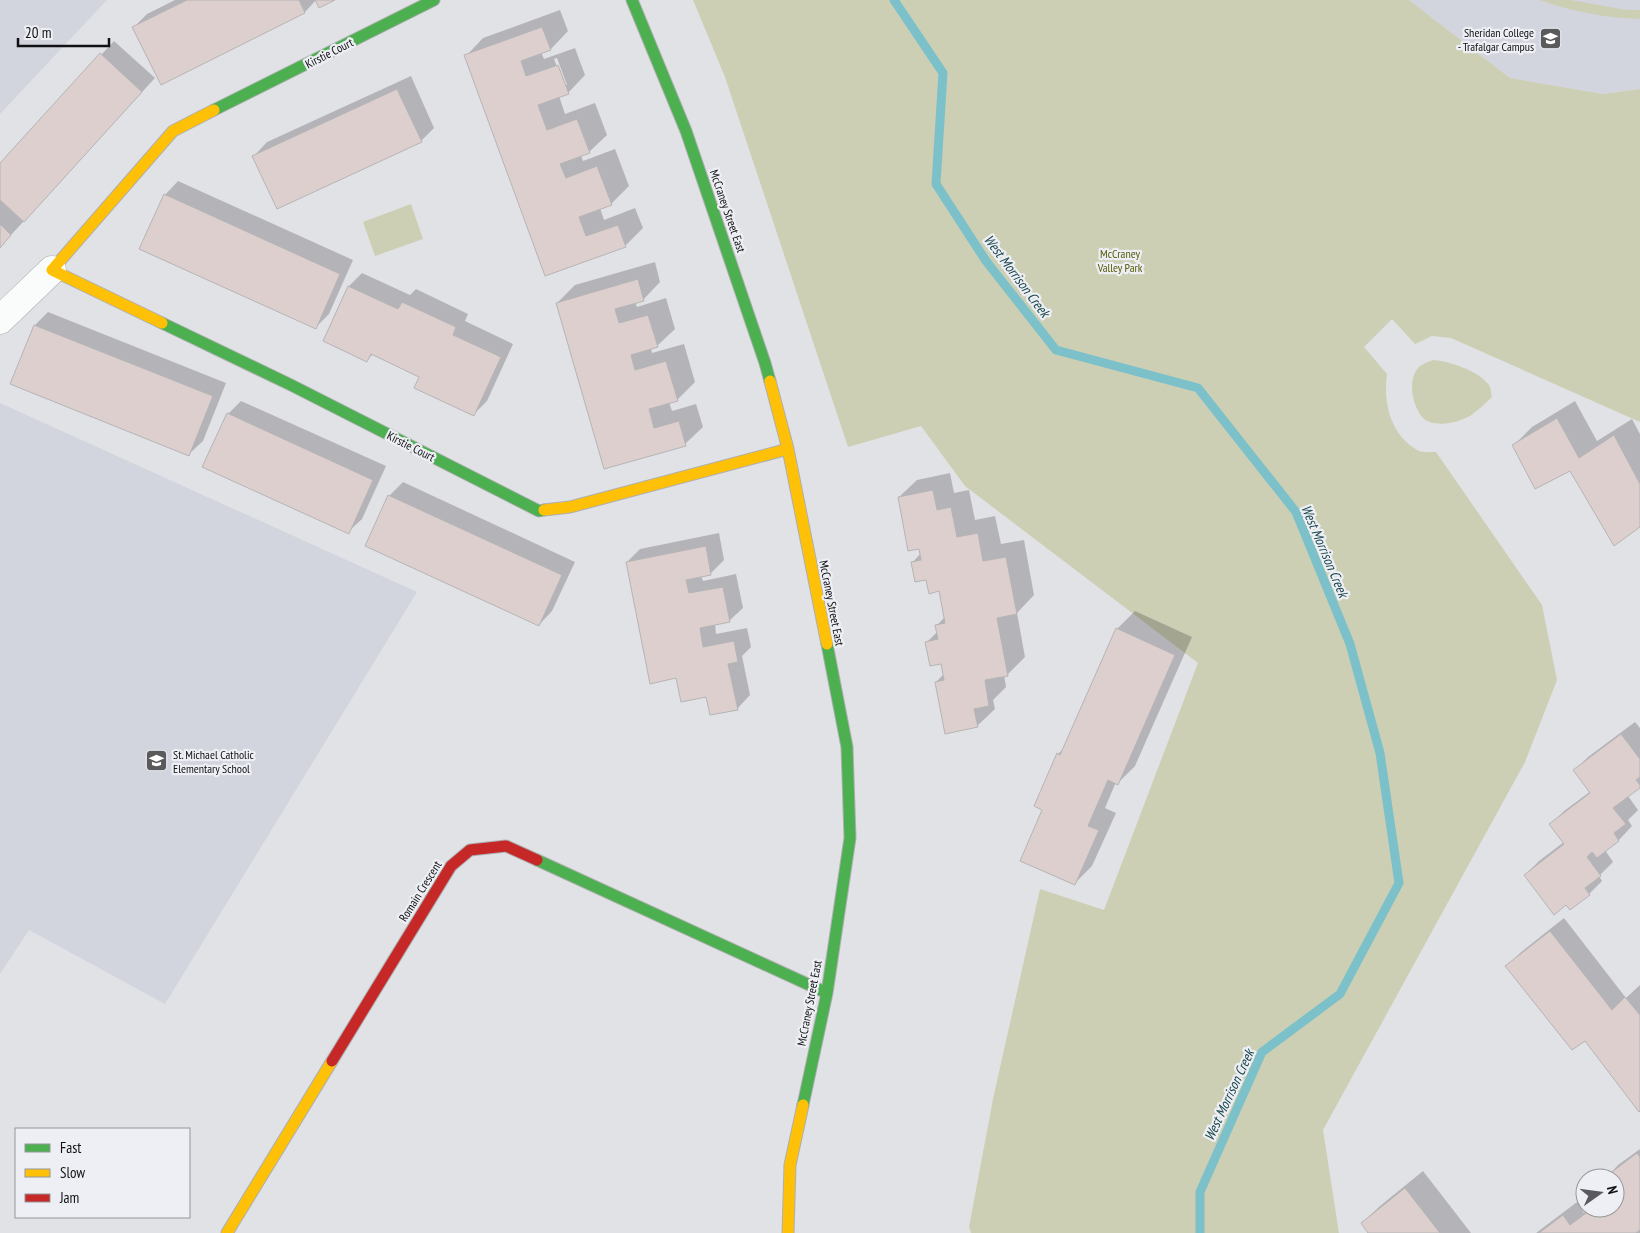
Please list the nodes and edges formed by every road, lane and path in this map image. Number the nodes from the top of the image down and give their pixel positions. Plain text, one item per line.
1 (434, 0) edge
2 (632, 0) edge
3 (52, 270) junction
4 (0, 320) edge
5 (788, 449) junction
6 (826, 994) junction
7 (227, 1233) edge
8 (788, 1233) edge

1 - 3 street, Kirstie Court
2 - 5 street, McCraney Street East
3 - 4 street, Kirstie Court
3 - 5 street, Kirstie Court
5 - 6 street, McCraney Street East
6 - 7 street, Romain Crescent
6 - 8 street, McCraney Street East

